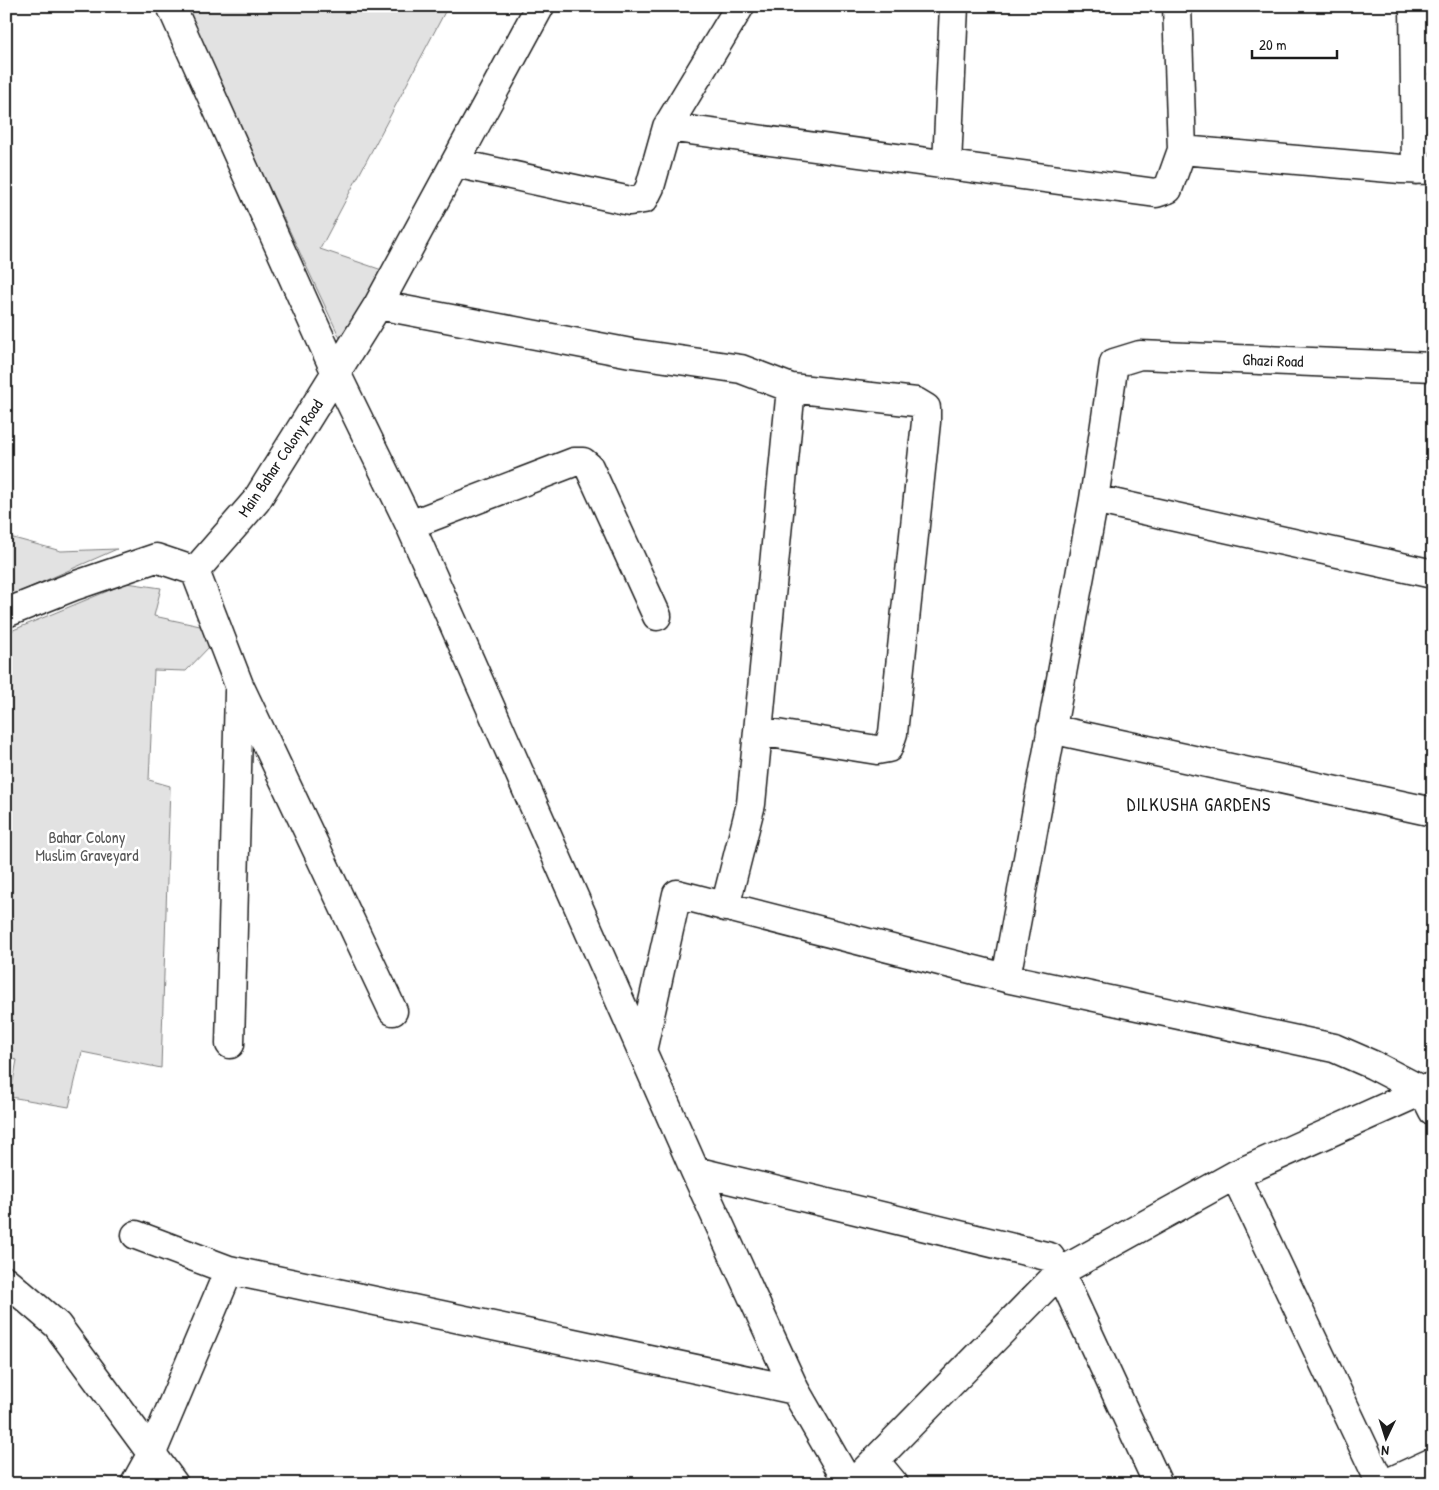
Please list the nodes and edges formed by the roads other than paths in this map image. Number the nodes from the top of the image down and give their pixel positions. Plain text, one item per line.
1 (171, 6) edge
2 (540, 6) edge
3 (740, 6) edge
4 (954, 6) edge
5 (1177, 6) edge
6 (1414, 6) edge
7 (667, 127) junction
8 (1182, 150) junction
9 (455, 164) junction
10 (947, 165) junction
11 (1424, 170) edge
12 (378, 305) junction
13 (1433, 367) edge
14 (336, 373) junction
15 (790, 388) junction
16 (1094, 499) junction
17 (410, 525) junction
18 (195, 570) junction
19 (1433, 574) edge
20 (6, 613) edge
21 (657, 616) dead end
22 (239, 686) junction
23 (1051, 729) junction
24 (758, 731) junction
25 (1433, 812) edge
26 (725, 907) junction
27 (1006, 978) junction
28 (392, 1011) dead end
29 (230, 1044) dead end
30 (642, 1052) junction
31 (1429, 1096) edge
32 (695, 1171) junction
33 (1235, 1175) junction
34 (136, 1235) dead end
35 (230, 1270) junction
36 (1060, 1272) junction
37 (6, 1281) edge
38 (795, 1390) junction
39 (151, 1455) junction
40 (875, 1461) junction
41 (1433, 1462) edge
42 (135, 1484) edge
43 (174, 1484) edge
44 (850, 1484) edge
45 (894, 1484) edge
46 (1158, 1484) edge
47 (1383, 1484) edge

1 - 14 street
2 - 9 street, Main Bahar Colony Road
3 - 7 street
4 - 10 street
5 - 8 street
6 - 11 street
7 - 9 street
7 - 10 street
8 - 10 street
8 - 11 street
9 - 12 street, Main Bahar Colony Road
12 - 14 street, Main Bahar Colony Road
12 - 15 street
13 - 16 street, Ghazi Road
14 - 17 street
14 - 18 street, Main Bahar Colony Road
15 - 24 street
15 - 24 street
16 - 19 street
16 - 23 street
17 - 21 street
17 - 30 street
18 - 20 street
18 - 22 street
22 - 28 street
22 - 29 street
23 - 25 street
23 - 27 street
24 - 26 street
26 - 27 street
26 - 30 street
27 - 31 street
30 - 32 street
31 - 33 street
32 - 36 street
32 - 38 street
33 - 36 street
33 - 47 street
34 - 35 street
35 - 38 street
35 - 39 street
36 - 40 street
36 - 46 street
37 - 39 street
38 - 44 street
39 - 42 street
39 - 43 street
40 - 44 street
40 - 45 street
41 - 47 street

